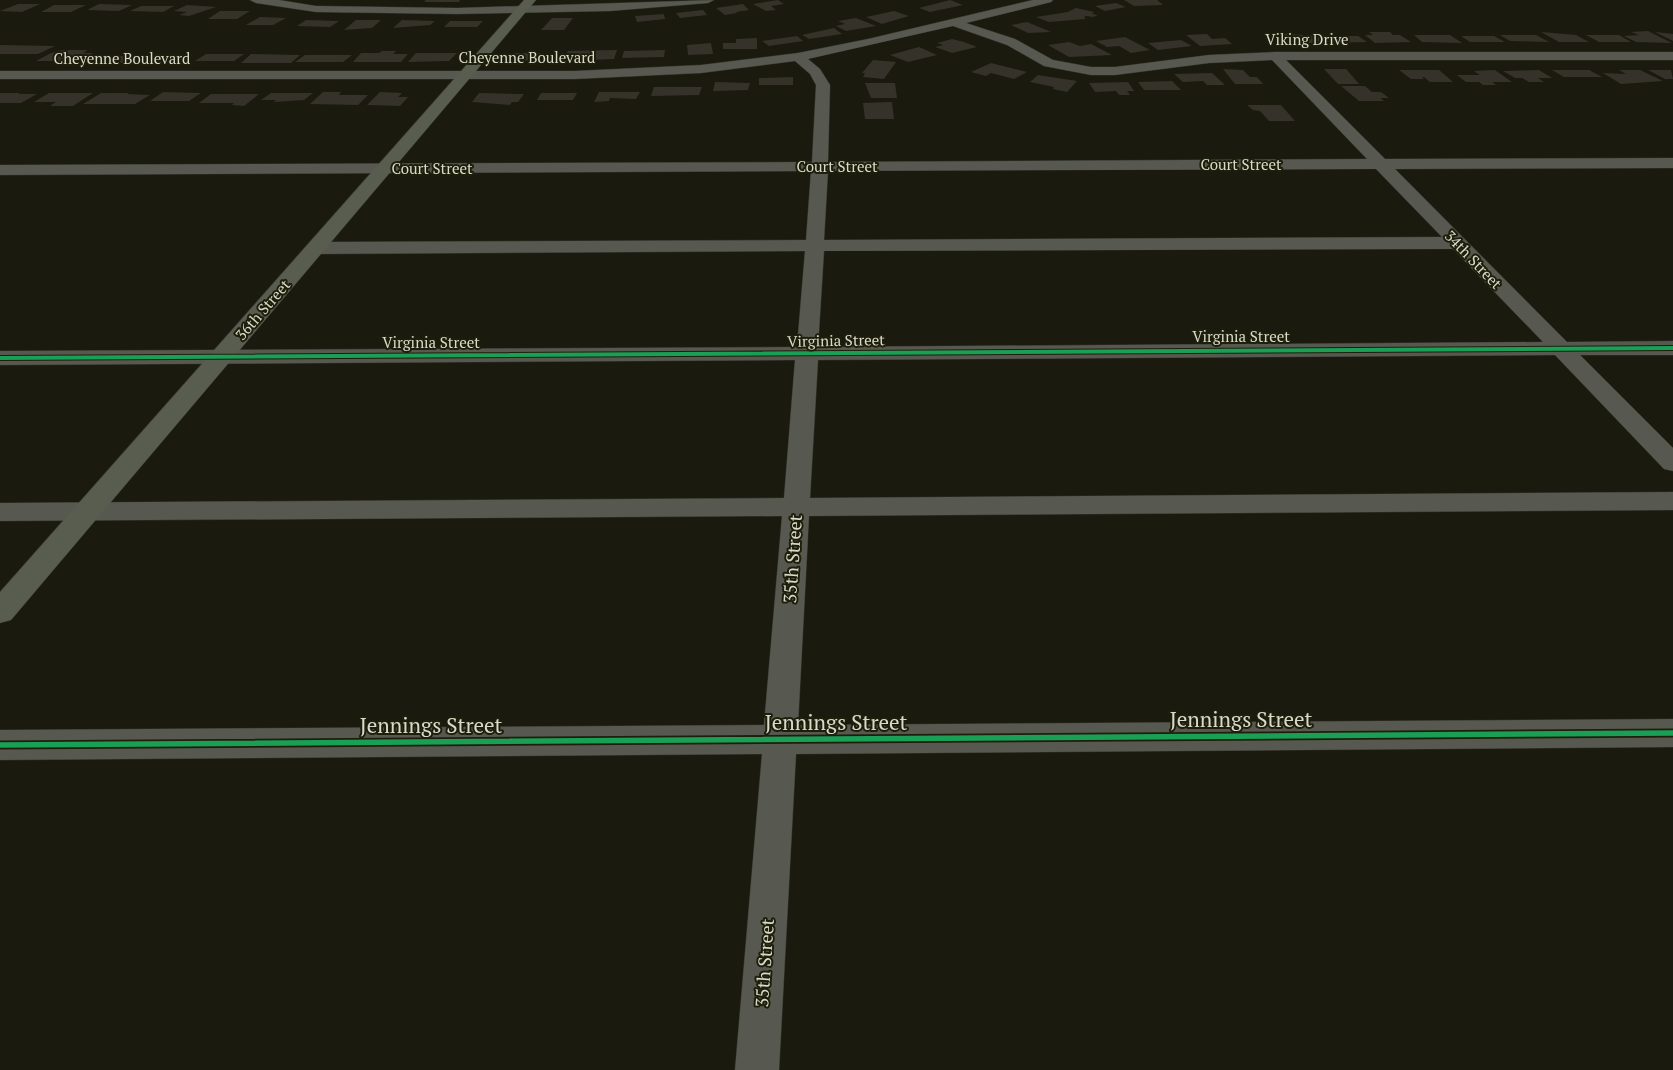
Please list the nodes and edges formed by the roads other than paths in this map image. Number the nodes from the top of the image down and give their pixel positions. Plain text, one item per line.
1 (256, 0) edge
2 (530, 0) edge
3 (708, 0) edge
4 (1047, 0) edge
5 (521, 10) junction
6 (952, 22) junction
7 (1275, 56) junction
8 (1673, 56) edge
9 (798, 57) junction
10 (0, 75) edge
11 (466, 75) junction
12 (1673, 163) edge
13 (1380, 165) junction
14 (820, 167) junction
15 (386, 169) junction
16 (0, 170) edge
17 (1457, 243) junction
18 (815, 247) junction
19 (316, 248) junction
20 (1673, 348) edge
21 (1559, 349) junction
22 (808, 354) junction
23 (223, 356) junction
24 (0, 358) edge
25 (1673, 463) edge
26 (1673, 501) edge
27 (796, 506) junction
28 (89, 510) junction
29 (0, 512) edge
30 (0, 612) edge
31 (1673, 733) edge
32 (781, 740) junction
33 (0, 745) edge
34 (757, 1070) edge

1 - 5 street
2 - 5 main road, 36th Street
3 - 5 street
4 - 6 street, Cheyenne Boulevard
5 - 11 main road, 36th Street
6 - 7 street, Viking Drive
6 - 9 street, Cheyenne Boulevard
7 - 8 street, Viking Drive
7 - 13 street, 34th Street
9 - 11 street, Cheyenne Boulevard
9 - 14 street, 35th Street
10 - 11 street, Cheyenne Boulevard
11 - 15 main road, 36th Street
12 - 13 street, Court Street
13 - 14 street, Court Street
13 - 17 street, 34th Street
14 - 15 street, Court Street
14 - 18 street, 35th Street
15 - 16 street, Court Street
15 - 19 main road, 36th Street
17 - 18 street
17 - 21 street, 34th Street
18 - 19 street
18 - 22 street, 35th Street
19 - 23 main road, 36th Street
20 - 21 street, Virginia Street
21 - 22 street, Virginia Street
21 - 25 street, 34th Street
22 - 23 street, Virginia Street
22 - 27 street, 35th Street
23 - 24 street, Virginia Street
23 - 28 main road, 36th Street
26 - 27 street
27 - 28 street
27 - 32 street, 35th Street
28 - 29 street
28 - 30 main road, 36th Street
31 - 32 street, Jennings Street
32 - 33 street, Jennings Street
32 - 34 street, 35th Street

